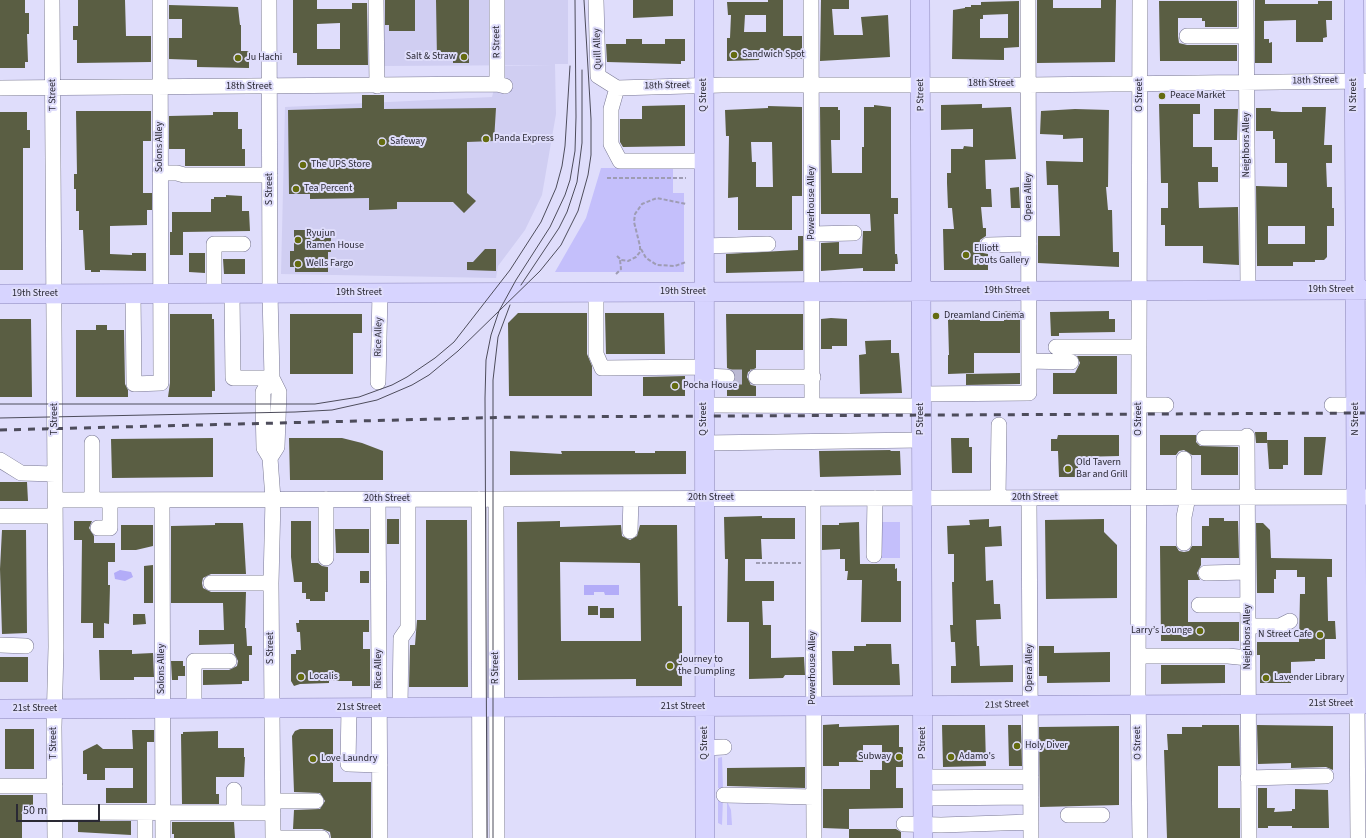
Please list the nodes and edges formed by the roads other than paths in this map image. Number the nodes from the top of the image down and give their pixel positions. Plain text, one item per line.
1 (52, 0) edge
2 (160, 0) edge
3 (269, 0) edge
4 (376, 0) edge
5 (497, 0) edge
6 (596, 0) edge
7 (704, 0) edge
8 (811, 0) edge
9 (920, 0) edge
10 (1028, 0) edge
11 (1140, 0) edge
12 (1246, 0) edge
13 (1354, 0) edge
14 (1186, 36) dead end
15 (1246, 36) junction
16 (1360, 81) edge
17 (1247, 82) junction
18 (1140, 83) junction
19 (920, 84) junction
20 (501, 85) joint
21 (812, 85) junction
22 (1028, 85) junction
23 (377, 86) junction
24 (704, 86) junction
25 (53, 87) junction
26 (160, 87) junction
27 (269, 87) junction
28 (0, 88) edge
29 (617, 88) junction
30 (704, 161) junction
31 (160, 173) junction
32 (270, 175) junction
33 (854, 233) dead end
34 (812, 234) junction
35 (243, 244) dead end
36 (768, 244) dead end
37 (1029, 244) junction
38 (988, 245) dead end
39 (704, 246) junction
40 (1248, 290) junction
41 (1361, 290) edge
42 (920, 291) junction
43 (1029, 291) junction
44 (1139, 291) junction
45 (596, 292) junction
46 (704, 292) junction
47 (812, 292) junction
48 (270, 293) junction
49 (380, 293) junction
50 (0, 294) edge
51 (54, 294) junction
52 (133, 294) junction
53 (161, 294) junction
54 (223, 294) junction
55 (1361, 343) edge
56 (1056, 347) dead end
57 (1139, 347) junction
58 (1029, 361) junction
59 (1071, 362) dead end
60 (704, 372) junction
61 (727, 377) tunnel mouth
62 (756, 377) tunnel mouth
63 (272, 378) junction
64 (813, 378) junction
65 (378, 382) dead end
66 (921, 400) junction
67 (704, 405) junction
68 (1139, 405) junction
69 (1166, 405) dead end
70 (1332, 405) dead end
71 (812, 406) junction
72 (1359, 417) edge
73 (999, 425) dead end
74 (1204, 438) dead end
75 (921, 440) junction
76 (92, 443) dead end
77 (704, 443) junction
78 (1184, 459) dead end
79 (0, 460) edge
80 (55, 474) junction
81 (1138, 497) junction
82 (1186, 497) junction
83 (1247, 497) junction
84 (1361, 497) edge
85 (704, 498) junction
86 (813, 498) junction
87 (875, 498) junction
88 (921, 498) junction
89 (998, 498) junction
90 (1030, 498) junction
91 (326, 499) junction
92 (378, 499) junction
93 (408, 499) junction
94 (479, 499) junction
95 (496, 499) junction
96 (631, 499) junction
97 (55, 500) junction
98 (92, 500) junction
99 (110, 500) junction
100 (162, 500) junction
101 (272, 500) junction
102 (0, 516) edge
103 (55, 516) junction
104 (98, 528) dead end
105 (630, 531) dead end
106 (1184, 543) dead end
107 (874, 555) dead end
108 (326, 558) dead end
109 (1248, 572) junction
110 (1206, 573) dead end
111 (211, 583) dead end
112 (271, 583) junction
113 (1199, 605) dead end
114 (1248, 605) junction
115 (1290, 621) dead end
116 (1248, 626) junction
117 (0, 646) edge
118 (26, 646) dead end
119 (1138, 656) junction
120 (1248, 658) junction
121 (229, 661) dead end
122 (1030, 704) junction
123 (1138, 704) junction
124 (1248, 704) junction
125 (1361, 704) edge
126 (704, 707) junction
127 (814, 707) junction
128 (922, 707) junction
129 (55, 708) junction
130 (271, 708) junction
131 (349, 708) junction
132 (379, 708) junction
133 (400, 708) junction
134 (488, 708) junction
135 (0, 709) edge
136 (163, 709) junction
137 (194, 709) junction
138 (724, 747) dead end
139 (705, 748) junction
140 (380, 765) junction
141 (1326, 776) dead end
142 (923, 777) junction
143 (1031, 777) junction
144 (1248, 778) junction
145 (0, 779) edge
146 (1362, 779) edge
147 (54, 783) junction
148 (0, 786) edge
149 (234, 790) dead end
150 (724, 795) dead end
151 (814, 797) junction
152 (1031, 797) junction
153 (923, 798) junction
154 (316, 801) dead end
155 (273, 807) junction
156 (55, 812) junction
157 (145, 813) junction
158 (163, 813) junction
159 (234, 813) junction
160 (1068, 815) dead end
161 (1102, 815) dead end
162 (1031, 822) junction
163 (904, 824) dead end
164 (923, 831) edge
165 (55, 838) edge
166 (145, 838) edge
167 (163, 838) edge
168 (273, 838) edge
169 (322, 838) edge
170 (380, 838) edge
171 (480, 838) edge
172 (497, 838) edge
173 (705, 838) edge
174 (814, 838) edge
175 (1031, 838) edge
176 (1140, 838) edge
177 (1249, 838) edge
178 (1354, 838) edge
179 (1358, 838) edge

1 - 25 street, T Street
2 - 26 street, Solons Alley
3 - 27 street, S Street
4 - 23 street
5 - 20 street, R Street
6 - 29 street, Quill Alley
7 - 24 main road, Q Street
8 - 21 street, Powerhouse Alley
9 - 19 main road, P Street
10 - 22 street, Opera Alley
11 - 18 street, O Street
12 - 15 street, Neighbors Alley
13 - 16 main road, N Street
14 - 15 street
15 - 17 street, Neighbors Alley
16 - 17 street, 18th Street
16 - 41 main road, N Street
17 - 18 street, 18th Street
17 - 40 street, Neighbors Alley
18 - 22 street, 18th Street
18 - 44 street, O Street
19 - 21 street, 18th Street
19 - 22 street, 18th Street
19 - 42 main road, P Street
20 - 23 street, 18th Street
21 - 24 street, 18th Street
21 - 34 street, Powerhouse Alley
22 - 37 street, Opera Alley
23 - 27 street, 18th Street
24 - 29 street, 18th Street
24 - 30 main road, Q Street
25 - 26 street, 18th Street
25 - 28 street, 18th Street
25 - 51 street, T Street
26 - 27 street, 18th Street
26 - 31 street, Solons Alley
27 - 32 street, S Street
29 - 30 street
30 - 39 main road, Q Street
31 - 32 street
31 - 53 street, Solons Alley
32 - 48 street, S Street
33 - 34 street
34 - 47 street, Powerhouse Alley
35 - 54 street
36 - 39 street
37 - 38 street
37 - 43 street, Opera Alley
39 - 46 main road, Q Street
40 - 41 main road, 19th Street
40 - 44 main road, 19th Street
41 - 55 main road, N Street
42 - 43 main road, 19th Street
42 - 47 main road, 19th Street
42 - 66 main road, P Street
43 - 44 main road, 19th Street
43 - 58 street, Opera Alley
44 - 57 street, O Street
45 - 46 main road, 19th Street
45 - 49 main road, 19th Street
45 - 60 street
46 - 47 main road, 19th Street
46 - 60 main road, Q Street
47 - 64 street, Powerhouse Alley
48 - 49 main road, 19th Street
48 - 54 main road, 19th Street
48 - 63 street, S Street
49 - 65 street, Rice Alley
50 - 51 main road, 19th Street
51 - 52 main road, 19th Street
51 - 80 street, T Street
52 - 53 main road, 19th Street
52 - 53 street, Solons Alley
53 - 54 main road, 19th Street
54 - 63 street
55 - 72 main road, N Street
56 - 57 street
57 - 68 street, O Street
58 - 59 street
58 - 66 street, Opera Alley
60 - 61 street
60 - 67 main road, Q Street
62 - 64 street
63 - 101 street, S Street
64 - 71 street, Powerhouse Alley
66 - 71 street
66 - 75 main road, P Street
67 - 71 street
67 - 77 main road, Q Street
68 - 69 street
68 - 81 street, O Street
70 - 72 street
72 - 84 main road, N Street
73 - 89 street
74 - 83 street, Neighbors Alley
75 - 77 street
75 - 88 main road, P Street
76 - 98 street
77 - 85 main road, Q Street
78 - 82 street
79 - 80 street
80 - 97 street, T Street
81 - 82 street, 20th Street
81 - 90 street, 20th Street
81 - 119 street, O Street
82 - 83 street, 20th Street
82 - 106 street
83 - 84 street, 20th Street
83 - 109 street, Neighbors Alley
84 - 125 main road, N Street
85 - 86 street, 20th Street
85 - 96 street, 20th Street
85 - 126 main road, Q Street
86 - 87 street, 20th Street
86 - 127 street, Powerhouse Alley
87 - 88 street, 20th Street
87 - 107 street
88 - 89 street, 20th Street
88 - 128 main road, P Street
89 - 90 street, 20th Street
90 - 122 street, Opera Alley
91 - 92 street, 20th Street
91 - 101 street, 20th Street
91 - 108 street
92 - 93 street, 20th Street
92 - 132 street, Rice Alley
93 - 94 street, 20th Street
93 - 133 street
94 - 95 street, 20th Street
94 - 134 street, R Street
95 - 96 street, 20th Street
95 - 134 street, R Street
96 - 105 street
97 - 98 street, 20th Street
97 - 103 street, T Street
98 - 99 street, 20th Street
99 - 100 street, 20th Street
99 - 104 street
100 - 101 street, 20th Street
100 - 136 street, Solons Alley
101 - 112 street, S Street
102 - 103 street
103 - 129 street, T Street
109 - 110 street
109 - 114 street, Neighbors Alley
111 - 112 street
112 - 130 street, S Street
113 - 114 street
114 - 116 street, Neighbors Alley
115 - 116 street
116 - 120 street, Neighbors Alley
117 - 118 street
119 - 120 street
119 - 123 street, O Street
120 - 124 street, Neighbors Alley
121 - 137 street
122 - 123 main road, 21st Street
122 - 128 main road, 21st Street
122 - 143 street, Opera Alley
123 - 124 main road, 21st Street
123 - 176 street, O Street
124 - 125 main road, 21st Street
124 - 144 street, Neighbors Alley
125 - 146 street, N Street
126 - 127 main road, 21st Street
126 - 134 main road, 21st Street
126 - 139 main road, Q Street
127 - 128 main road, 21st Street
127 - 151 street, Powerhouse Alley
128 - 142 main road, P Street
129 - 135 main road, 21st Street
129 - 136 main road, 21st Street
129 - 147 street, T Street
130 - 131 main road, 21st Street
130 - 137 main road, 21st Street
130 - 155 street, S Street
131 - 132 main road, 21st Street
131 - 140 street
132 - 133 main road, 21st Street
132 - 140 street, Rice Alley
133 - 134 main road, 21st Street
134 - 171 street, R Street
134 - 172 street, R Street
136 - 137 main road, 21st Street
136 - 158 street, Solons Alley
138 - 139 street
139 - 173 main road, Q Street
140 - 170 street, Rice Alley
141 - 144 street
142 - 143 street
142 - 153 main road, P Street
143 - 152 street, Opera Alley
144 - 177 street, Neighbors Alley
145 - 147 street
146 - 179 street, N Street
147 - 148 street
147 - 156 street, T Street
149 - 159 street
150 - 151 street
151 - 174 street, Powerhouse Alley
152 - 153 street
152 - 162 street, Opera Alley
153 - 164 main road, P Street
154 - 155 street
155 - 159 street
155 - 168 street, S Street
156 - 157 street
156 - 165 street, T Street
157 - 158 street
157 - 166 street
158 - 159 street
158 - 167 street, Solons Alley
160 - 161 street
162 - 164 street
162 - 175 street, Opera Alley
163 - 164 street
168 - 169 street
178 - 179 street

